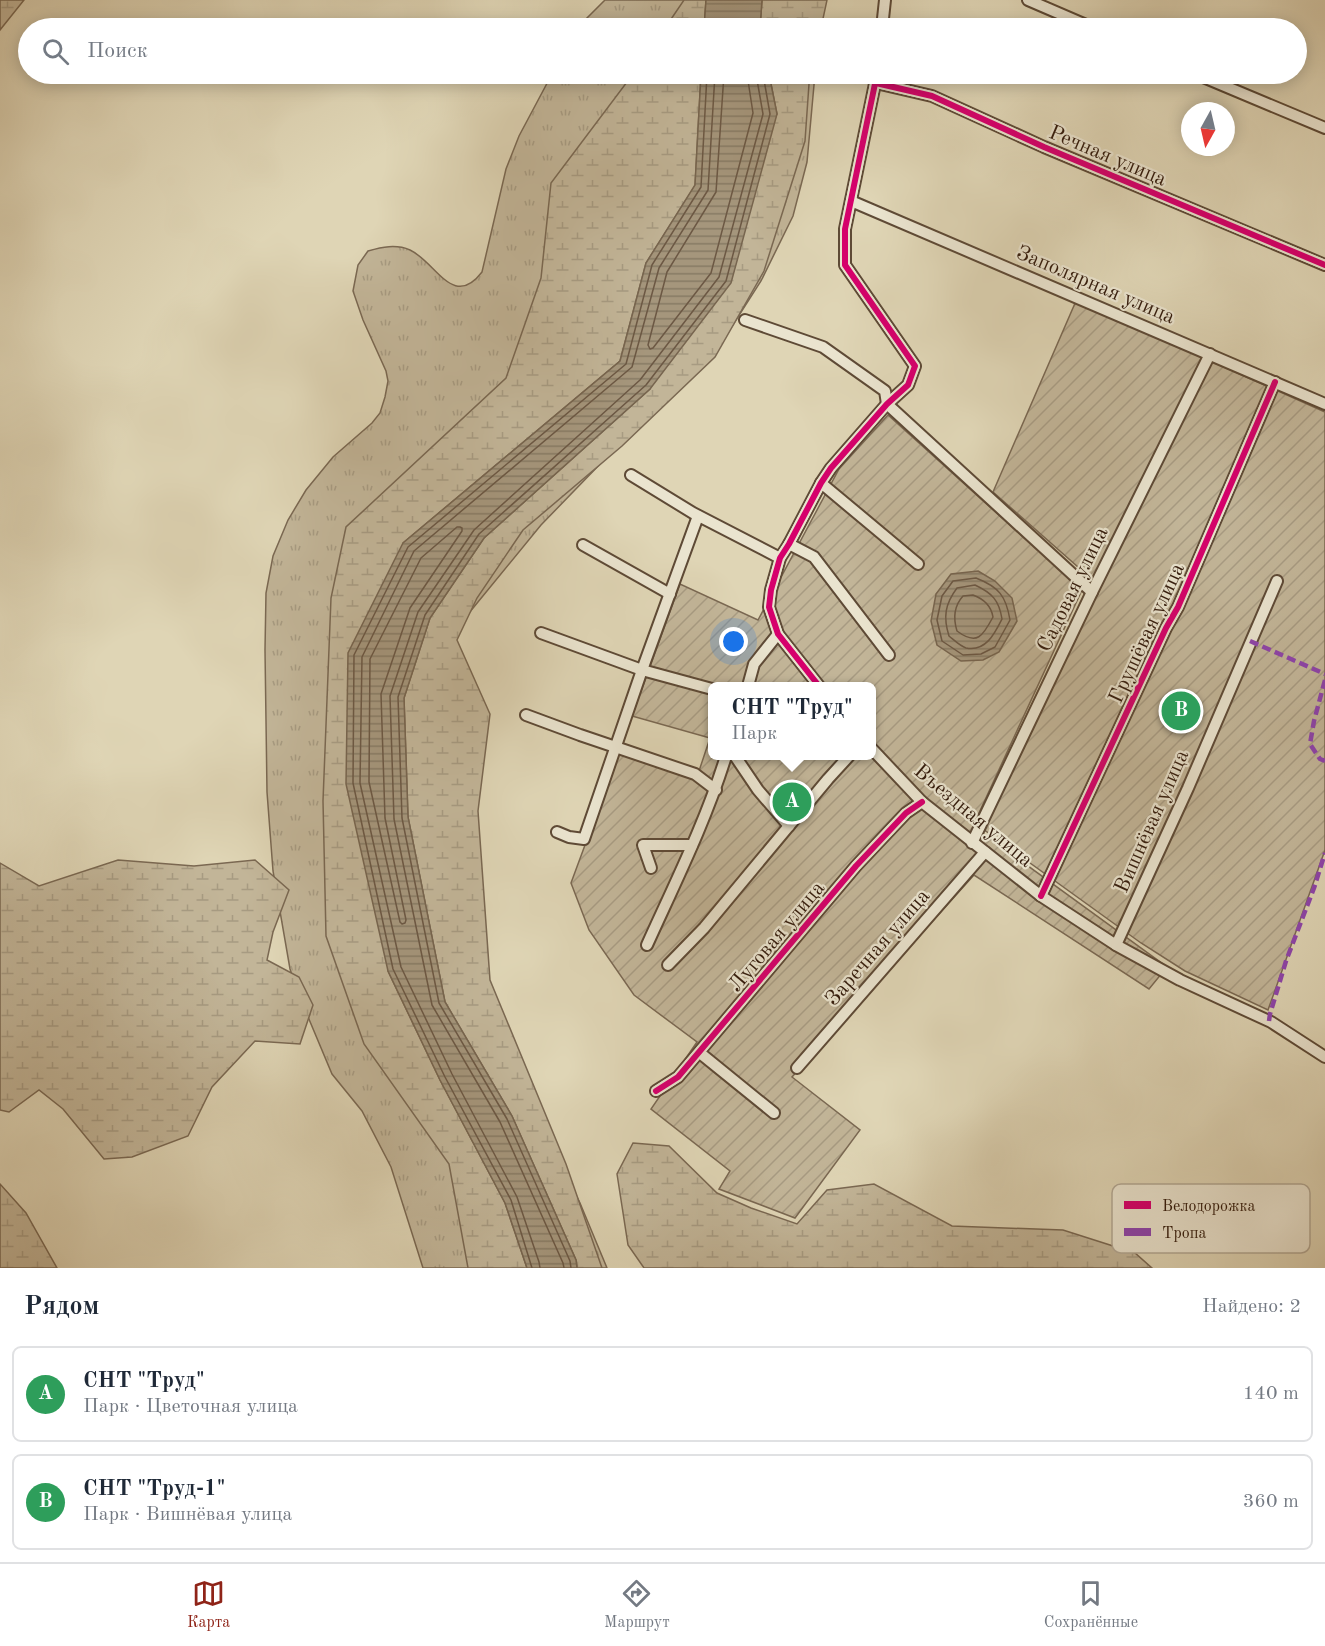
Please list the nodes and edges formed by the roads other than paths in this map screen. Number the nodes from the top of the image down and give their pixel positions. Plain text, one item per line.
1 (885, 0) edge
2 (1028, 0) edge
3 (883, 18) edge
4 (1070, 18) edge
5 (875, 84) edge
6 (895, 84) edge
7 (1220, 84) edge
8 (1325, 128) edge
9 (851, 201) junction
10 (1325, 265) edge
11 (745, 320) dead end
12 (1210, 354) junction
13 (1275, 382) junction
14 (887, 404) junction
15 (1325, 404) edge
16 (631, 475) dead end
17 (821, 483) junction
18 (698, 516) junction
19 (789, 544) junction
20 (583, 545) dead end
21 (780, 558) junction
22 (918, 564) dead end
23 (1277, 581) dead end
24 (1092, 592) junction
25 (670, 594) junction
26 (541, 633) dead end
27 (778, 634) junction
28 (889, 656) dead end
29 (642, 670) junction
30 (749, 682) edge
31 (815, 682) edge
32 (708, 688) edge
33 (526, 715) dead end
34 (616, 747) junction
35 (876, 753) edge
36 (725, 760) edge
37 (738, 760) edge
38 (837, 760) edge
39 (845, 760) edge
40 (841, 765) junction
41 (716, 790) junction
42 (922, 802) junction
43 (789, 826) junction
44 (557, 832) dead end
45 (972, 843) junction
46 (692, 845) junction
47 (985, 852) junction
48 (651, 868) dead end
49 (1041, 896) junction
50 (647, 945) dead end
51 (1116, 945) junction
52 (668, 965) dead end
53 (700, 1053) junction
54 (1325, 1057) edge
55 (797, 1068) dead end
56 (656, 1091) dead end
57 (774, 1113) dead end

1 - 3 street
2 - 4 street
5 - 9 street
6 - 10 street, Речная улица
7 - 8 street
9 - 12 street, Заполярная улица
9 - 14 street
11 - 14 street
12 - 13 street, Заполярная улица
12 - 24 street, Садовая улица
13 - 15 street, Заполярная улица
13 - 49 street, Грушёвая улица
14 - 17 street
14 - 24 street
16 - 18 street
17 - 19 street
17 - 22 street
18 - 21 street
18 - 25 street
19 - 21 street
19 - 28 street
20 - 25 street
21 - 27 street
23 - 51 street, Вишнёвая улица
24 - 45 street, Садовая улица
25 - 29 street
26 - 29 street
27 - 30 street
27 - 31 street
29 - 32 street
29 - 34 street
33 - 34 street
34 - 41 street
34 - 44 street
35 - 42 street, Въездная улица
36 - 41 street
37 - 43 street
38 - 40 street
39 - 40 street
40 - 43 street
41 - 46 street
42 - 45 street, Въездная улица
42 - 53 street, Луговая улица
43 - 52 street
45 - 47 street, Въездная улица
46 - 48 street
46 - 50 street
47 - 49 street, Въездная улица
47 - 55 street, Заречная улица
49 - 51 street, Въездная улица
51 - 54 street, Въездная улица
53 - 56 street, Луговая улица
53 - 57 street

